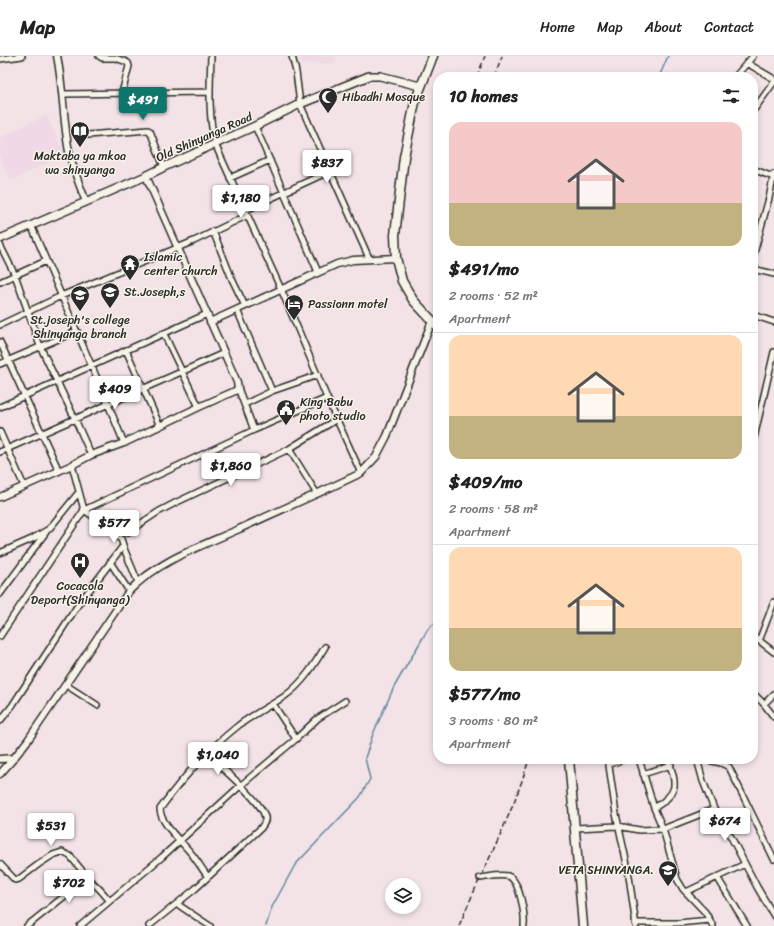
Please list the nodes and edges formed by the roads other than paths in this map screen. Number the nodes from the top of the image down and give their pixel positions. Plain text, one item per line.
1 (22, 56) edge
2 (57, 56) edge
3 (99, 56) edge
4 (211, 56) edge
5 (292, 56) edge
6 (432, 56) edge
7 (753, 56) edge
8 (0, 59) edge
9 (747, 63) junction
10 (739, 72) edge
11 (774, 78) edge
12 (774, 82) edge
13 (420, 86) junction
14 (209, 92) junction
15 (122, 93) junction
16 (63, 94) junction
17 (300, 104) junction
18 (758, 104) edge
19 (255, 126) junction
20 (88, 135) dead end
21 (215, 144) junction
22 (270, 160) junction
23 (164, 167) junction
24 (330, 170) junction
25 (758, 170) edge
26 (774, 175) edge
27 (146, 176) junction
28 (230, 178) junction
29 (283, 192) junction
30 (772, 199) edge
31 (86, 202) junction
32 (247, 212) junction
33 (30, 225) junction
34 (213, 231) junction
35 (0, 239) edge
36 (758, 242) edge
37 (0, 244) edge
38 (177, 248) junction
39 (369, 258) junction
40 (396, 258) junction
41 (46, 261) junction
42 (758, 270) edge
43 (318, 272) junction
44 (774, 274) edge
45 (15, 275) junction
46 (0, 282) edge
47 (281, 289) junction
48 (61, 296) junction
49 (246, 306) junction
50 (236, 310) junction
51 (28, 311) junction
52 (207, 314) junction
53 (758, 317) edge
54 (210, 322) junction
55 (433, 322) edge
56 (774, 322) edge
57 (0, 325) edge
58 (433, 329) edge
59 (76, 331) junction
60 (164, 334) junction
61 (0, 342) edge
62 (40, 346) junction
63 (126, 350) junction
64 (774, 352) edge
65 (224, 353) junction
66 (8, 360) junction
67 (0, 364) edge
68 (92, 366) junction
69 (181, 371) junction
70 (318, 375) junction
71 (57, 382) junction
72 (143, 388) junction
73 (238, 388) junction
74 (272, 391) junction
75 (24, 396) junction
76 (327, 398) junction
77 (108, 404) junction
78 (245, 404) junction
79 (0, 407) edge
80 (198, 407) junction
81 (75, 419) junction
82 (337, 419) junction
83 (758, 421) edge
84 (160, 426) junction
85 (254, 430) junction
86 (0, 432) edge
87 (42, 434) junction
88 (124, 443) junction
89 (7, 448) junction
90 (289, 449) junction
91 (0, 452) edge
92 (91, 455) junction
93 (72, 465) junction
94 (59, 471) junction
95 (361, 473) junction
96 (24, 486) junction
97 (78, 492) junction
98 (317, 494) junction
99 (0, 497) edge
100 (84, 510) junction
101 (49, 529) junction
102 (118, 534) junction
103 (123, 546) junction
104 (0, 552) edge
105 (110, 562) junction
106 (138, 582) junction
107 (129, 591) junction
108 (0, 594) edge
109 (774, 602) edge
110 (0, 636) edge
111 (759, 641) joint
112 (326, 647) dead end
113 (774, 652) edge
114 (66, 685) junction
115 (774, 694) edge
116 (758, 698) edge
117 (345, 701) dead end
118 (273, 704) junction
119 (764, 704) junction
120 (97, 705) dead end
121 (774, 717) edge
122 (0, 722) edge
123 (296, 739) junction
124 (206, 754) junction
125 (14, 758) junction
126 (0, 759) edge
127 (569, 764) edge
128 (609, 764) edge
129 (640, 764) edge
130 (699, 764) edge
131 (723, 764) edge
132 (671, 765) joint
133 (0, 774) edge
134 (643, 774) junction
135 (240, 786) junction
136 (654, 808) junction
137 (714, 809) junction
138 (618, 826) junction
139 (575, 828) junction
140 (663, 829) junction
141 (180, 840) junction
142 (774, 859) edge
143 (0, 864) edge
144 (745, 864) junction
145 (208, 877) junction
146 (717, 877) junction
147 (480, 878) dead end
148 (88, 879) junction
149 (686, 892) junction
150 (109, 900) junction
151 (177, 904) junction
152 (774, 916) edge
153 (710, 920) junction
154 (635, 924) edge
155 (27, 926) edge
156 (80, 926) edge
157 (149, 926) edge
158 (210, 926) edge
159 (524, 926) edge
160 (583, 926) edge
161 (713, 926) edge
162 (747, 926) edge

1 - 8 street
2 - 16 street
3 - 15 street
4 - 14 street
5 - 17 street
6 - 13 highway
7 - 9 street
9 - 10 street
9 - 11 street
12 - 18 street
13 - 17 main road, Old Shinyanga Road
13 - 40 highway
14 - 15 street
14 - 21 street
15 - 16 street
16 - 31 street
17 - 19 main road, Old Shinyanga Road
17 - 24 street
19 - 21 main road, Old Shinyanga Road
19 - 22 street
20 - 23 street
21 - 23 main road, Old Shinyanga Road
21 - 28 street
22 - 28 street
22 - 29 street
23 - 27 main road, Old Shinyanga Road
24 - 29 street
24 - 39 street
25 - 26 street
26 - 30 street
27 - 31 main road, Old Shinyanga Road
27 - 38 street
28 - 32 street
29 - 32 street
29 - 43 street
30 - 36 street
31 - 33 main road, Old Shinyanga Road
32 - 34 street
32 - 47 street
33 - 35 main road, Old Shinyanga Road
33 - 41 street
34 - 38 street
34 - 49 street
37 - 45 street
38 - 48 street
38 - 52 street
39 - 40 street
39 - 43 street
40 - 55 highway
41 - 45 street
41 - 48 street
42 - 44 street
43 - 47 street
45 - 46 street
45 - 51 street
47 - 49 street
47 - 70 street
48 - 51 street
48 - 59 street
49 - 50 street
50 - 54 street
50 - 74 street
51 - 57 street
51 - 62 street
52 - 54 street
52 - 60 street
53 - 56 street
54 - 65 street
58 - 95 street
59 - 62 street
59 - 68 street
60 - 63 street
60 - 69 street
61 - 66 street
62 - 66 street
62 - 71 street
63 - 68 street
63 - 72 street
64 - 83 street
65 - 69 street
65 - 73 street
66 - 67 street
66 - 75 street
68 - 71 street
68 - 77 street
69 - 72 street
69 - 80 street
70 - 74 street
70 - 76 street
71 - 75 street
71 - 81 street
72 - 77 street
72 - 84 street
73 - 78 street
73 - 80 street
74 - 78 street
75 - 79 street
75 - 87 street
76 - 82 street
76 - 85 street
77 - 81 street
77 - 88 street
78 - 85 street
80 - 84 street
81 - 87 street
81 - 92 street
82 - 90 street
82 - 95 street
84 - 88 street
85 - 100 street
86 - 89 street
87 - 89 street
87 - 94 street
88 - 92 street
89 - 91 street
89 - 96 street
90 - 98 street
90 - 102 street
92 - 93 street
93 - 94 street
93 - 97 street
94 - 96 street
95 - 98 street
96 - 99 street
97 - 100 street
97 - 101 street
98 - 106 street
100 - 102 street
100 - 110 street
101 - 104 street
101 - 108 street
102 - 103 street
103 - 105 street
103 - 106 street
105 - 107 street
105 - 122 street
106 - 107 street
107 - 114 street
109 - 111 street
111 - 113 street
112 - 118 street
114 - 120 street
114 - 125 street
115 - 119 street
116 - 119 street
117 - 123 street
118 - 123 street
118 - 124 street
119 - 121 street
123 - 135 street
124 - 135 street
124 - 141 street
125 - 126 street
125 - 133 street
127 - 139 highway
128 - 138 street
129 - 134 street
130 - 137 street
131 - 142 street
132 - 134 street
132 - 136 street
134 - 136 street
135 - 141 street
135 - 145 street
136 - 140 street
137 - 140 street
137 - 144 street
138 - 139 street
138 - 140 street
138 - 154 street
139 - 160 highway
140 - 149 street
141 - 145 street
141 - 150 street
143 - 148 street
144 - 146 street
144 - 152 street
145 - 151 street
146 - 149 street
146 - 162 street
147 - 159 street
148 - 150 street
148 - 155 street
149 - 153 street
150 - 156 street
151 - 157 street
151 - 158 street
153 - 154 street
153 - 161 street

